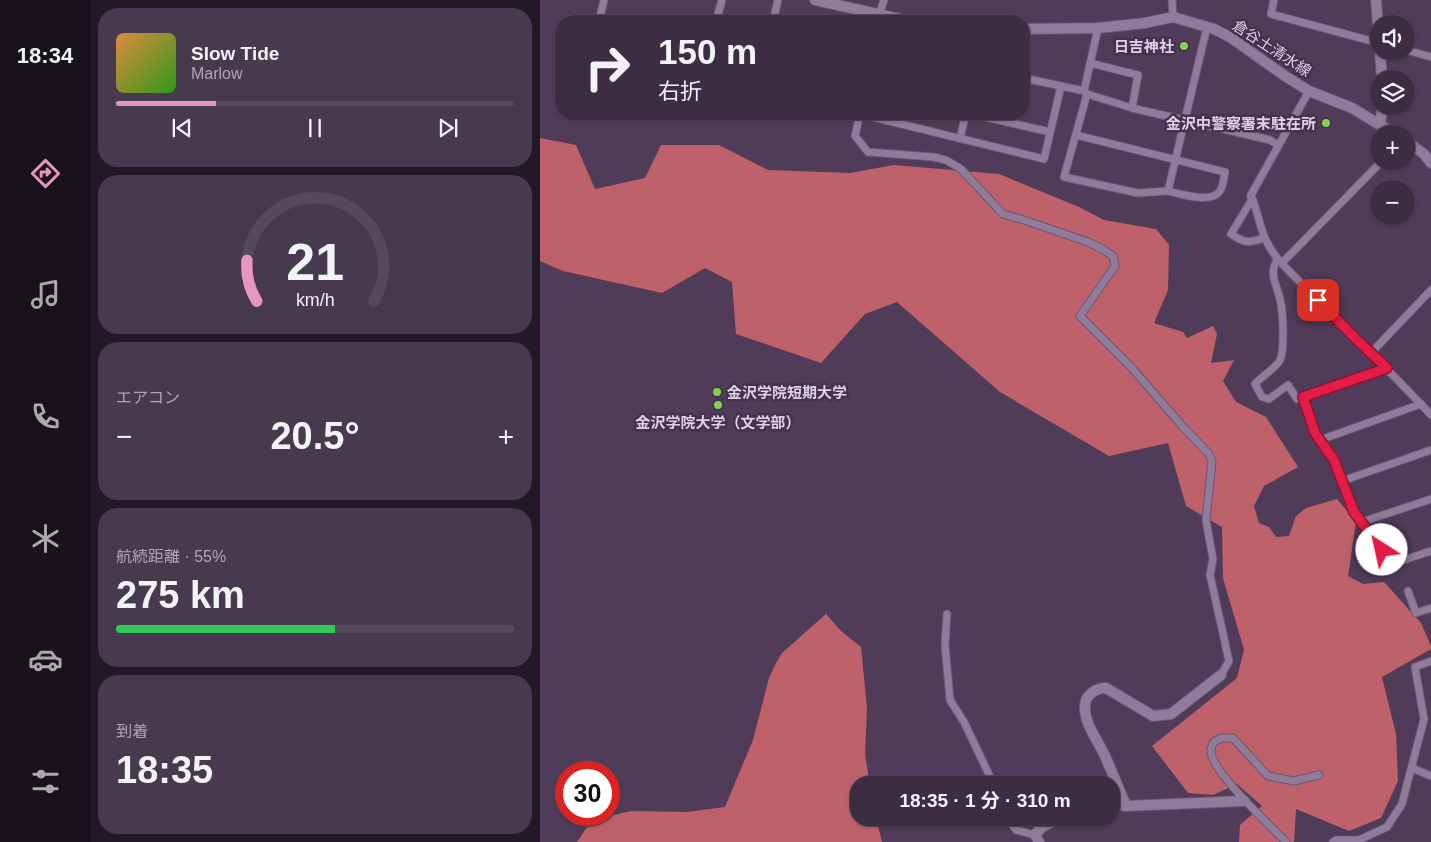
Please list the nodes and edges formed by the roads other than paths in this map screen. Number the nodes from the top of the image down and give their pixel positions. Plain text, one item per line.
1 (604, 0) edge
2 (722, 0) edge
3 (778, 0) edge
4 (815, 0) edge
5 (884, 0) edge
6 (1172, 0) edge
7 (1274, 0) edge
8 (1376, 0) edge
9 (600, 15) edge
10 (718, 15) edge
11 (774, 15) edge
12 (871, 15) edge
13 (882, 15) edge
14 (1377, 15) edge
15 (1173, 17) junction
16 (1207, 27) junction
17 (1098, 28) junction
18 (1030, 29) edge
19 (1370, 42) edge
20 (1415, 53) edge
21 (1431, 57) edge
22 (1090, 63) junction
23 (1030, 79) edge
24 (1061, 86) junction
25 (1309, 91) junction
26 (1085, 92) junction
27 (1132, 108) junction
28 (1381, 115) edge
29 (859, 120) edge
30 (885, 120) edge
31 (964, 120) edge
32 (998, 120) edge
33 (1185, 121) junction
34 (1380, 123) junction
35 (1383, 125) edge
36 (1050, 132) junction
37 (1076, 135) junction
38 (960, 138) junction
39 (1278, 145) junction
40 (1415, 148) edge
41 (1176, 160) junction
42 (1431, 163) edge
43 (1373, 170) edge
44 (1168, 191) junction
45 (1251, 195) junction
46 (1265, 238) junction
47 (1279, 261) junction
48 (1431, 290) edge
49 (1370, 353) junction
50 (1387, 368) junction
51 (1303, 397) junction
52 (1421, 404) junction
53 (1431, 415) edge
54 (1320, 440) junction
55 (1431, 450) edge
56 (1342, 481) junction
57 (1431, 499) edge
58 (1362, 522) junction
59 (1431, 551) edge
60 (1408, 591) dead end
61 (1431, 608) edge
62 (947, 614) dead end
63 (1431, 661) edge
64 (1221, 675) joint
65 (1430, 728) dead end
66 (1421, 730) junction
67 (1412, 768) junction
68 (1320, 775) dead end
69 (990, 776) edge
70 (1431, 776) edge
71 (1244, 801) junction
72 (1120, 805) edge
73 (1126, 806) junction
74 (1013, 826) edge
75 (1042, 826) edge
76 (1037, 838) edge
77 (1286, 842) edge
78 (1333, 842) edge

1 - 9 street
2 - 10 street
3 - 11 street
4 - 12 main road
5 - 13 street
6 - 15 street
7 - 19 street
8 - 14 main road
15 - 16 main road, 倉谷土清水線
15 - 17 main road, 倉谷土清水線
16 - 25 main road, 倉谷土清水線
16 - 33 street
17 - 18 main road, 倉谷土清水線
17 - 22 street
20 - 21 street
22 - 26 street
22 - 27 street
23 - 24 street
24 - 26 street
24 - 36 street
25 - 34 main road, 倉谷土清水線
25 - 39 street
26 - 27 street
26 - 37 street
27 - 33 street
28 - 34 main road
29 - 64 street
30 - 38 street
31 - 38 street
32 - 36 street
33 - 39 street
33 - 41 street
34 - 35 main road, 倉谷土清水線
36 - 38 street
37 - 41 street
37 - 44 street
39 - 45 street
40 - 42 main road
41 - 44 street
41 - 44 street
43 - 47 street
45 - 46 street
45 - 46 street
46 - 47 street
47 - 49 street
47 - 51 street
48 - 49 street
49 - 50 street
50 - 51 street
50 - 52 street
51 - 54 street
52 - 53 street
52 - 54 street
54 - 56 street
55 - 56 street
56 - 58 street
57 - 58 street
58 - 59 street
60 - 61 street
62 - 69 street
63 - 66 street
64 - 73 main road
65 - 66 street
66 - 67 street
67 - 70 street
67 - 78 street
68 - 71 street
71 - 73 main road
71 - 77 street
72 - 73 main road
74 - 76 street
75 - 76 main road

